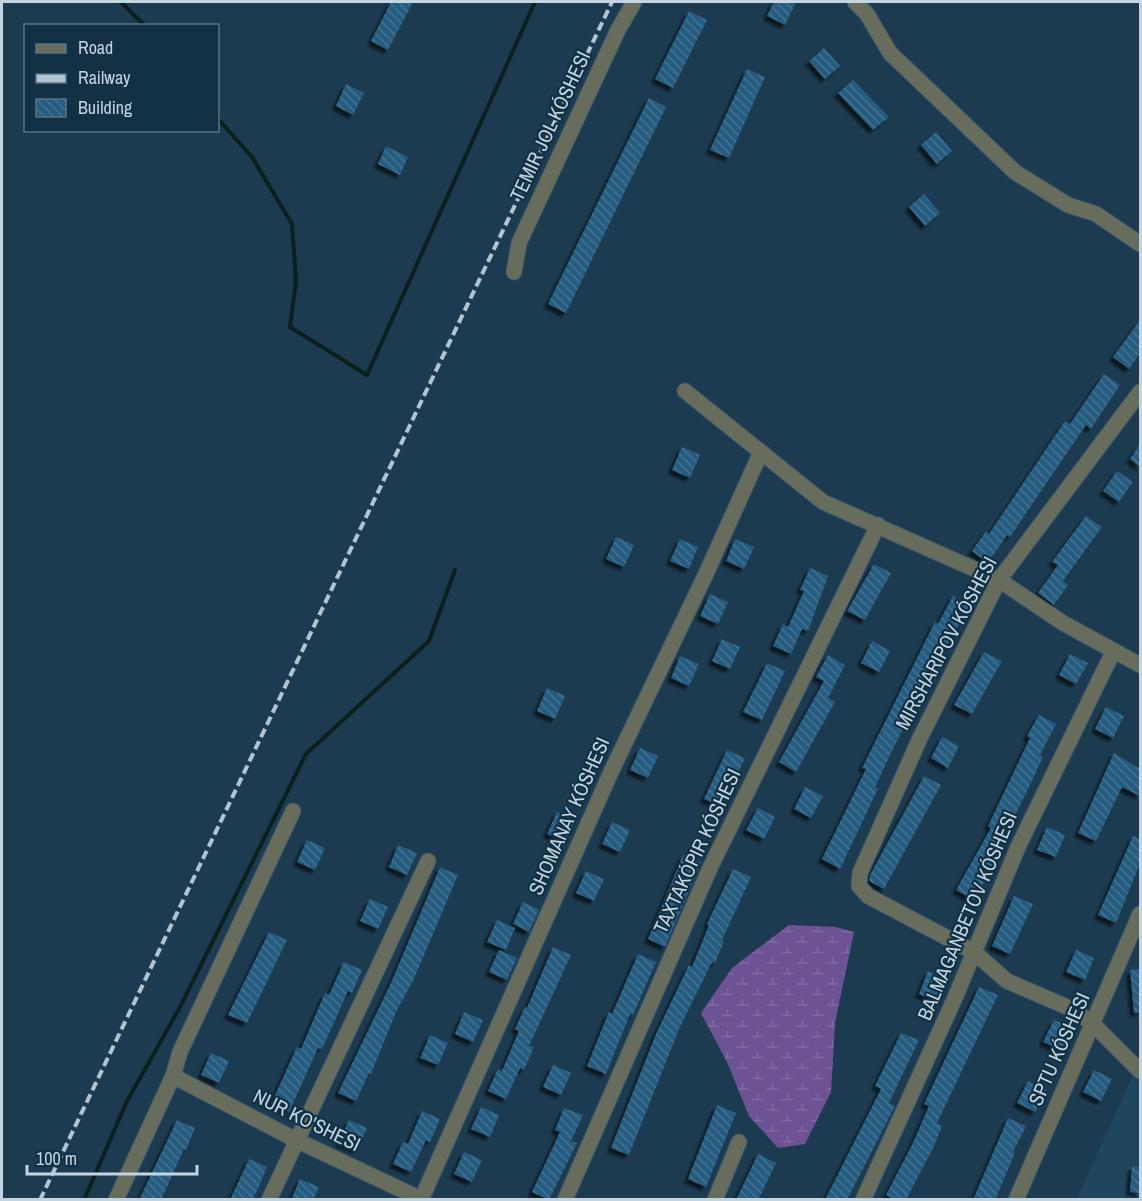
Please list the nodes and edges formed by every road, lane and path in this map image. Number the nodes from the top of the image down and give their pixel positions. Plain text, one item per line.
1 (634, 2) edge
2 (855, 2) edge
3 (1140, 244) edge
4 (514, 272) dead end
5 (685, 391) dead end
6 (1140, 392) edge
7 (761, 452) junction
8 (878, 525) junction
9 (999, 580) junction
10 (1113, 652) junction
11 (1140, 665) edge
12 (293, 811) dead end
13 (428, 861) dead end
14 (1140, 914) edge
15 (974, 952) junction
16 (1093, 1024) junction
17 (1140, 1071) edge
18 (173, 1076) junction
19 (296, 1140) junction
20 (739, 1142) dead end
21 (422, 1199) edge
22 (116, 1200) edge
23 (269, 1200) edge
24 (565, 1200) edge
25 (715, 1200) edge
26 (863, 1200) edge
27 (1016, 1200) edge

1 - 4 street, TEMIR JOL KÓSHESI
2 - 3 street
5 - 7 street
6 - 9 street, MIRSHARIPOV KÓSHESI
7 - 8 street
7 - 21 street, SHOMANAY KÓSHESI
8 - 9 street
8 - 24 street, TAXTAKÓPIR KÓSHESI
9 - 10 street
9 - 15 street, MIRSHARIPOV KÓSHESI
10 - 11 street
10 - 15 street, BALMAGANBETOV KÓSHESI
12 - 18 street
13 - 19 street
14 - 16 street, SPTU KÓSHESI
15 - 16 street
15 - 26 street, BALMAGANBETOV KÓSHESI
16 - 17 street
16 - 27 street, SPTU KÓSHESI
18 - 19 street, NUR KO'SHESI
18 - 22 street
19 - 21 street, NUR KO'SHESI
19 - 23 street
20 - 25 street

